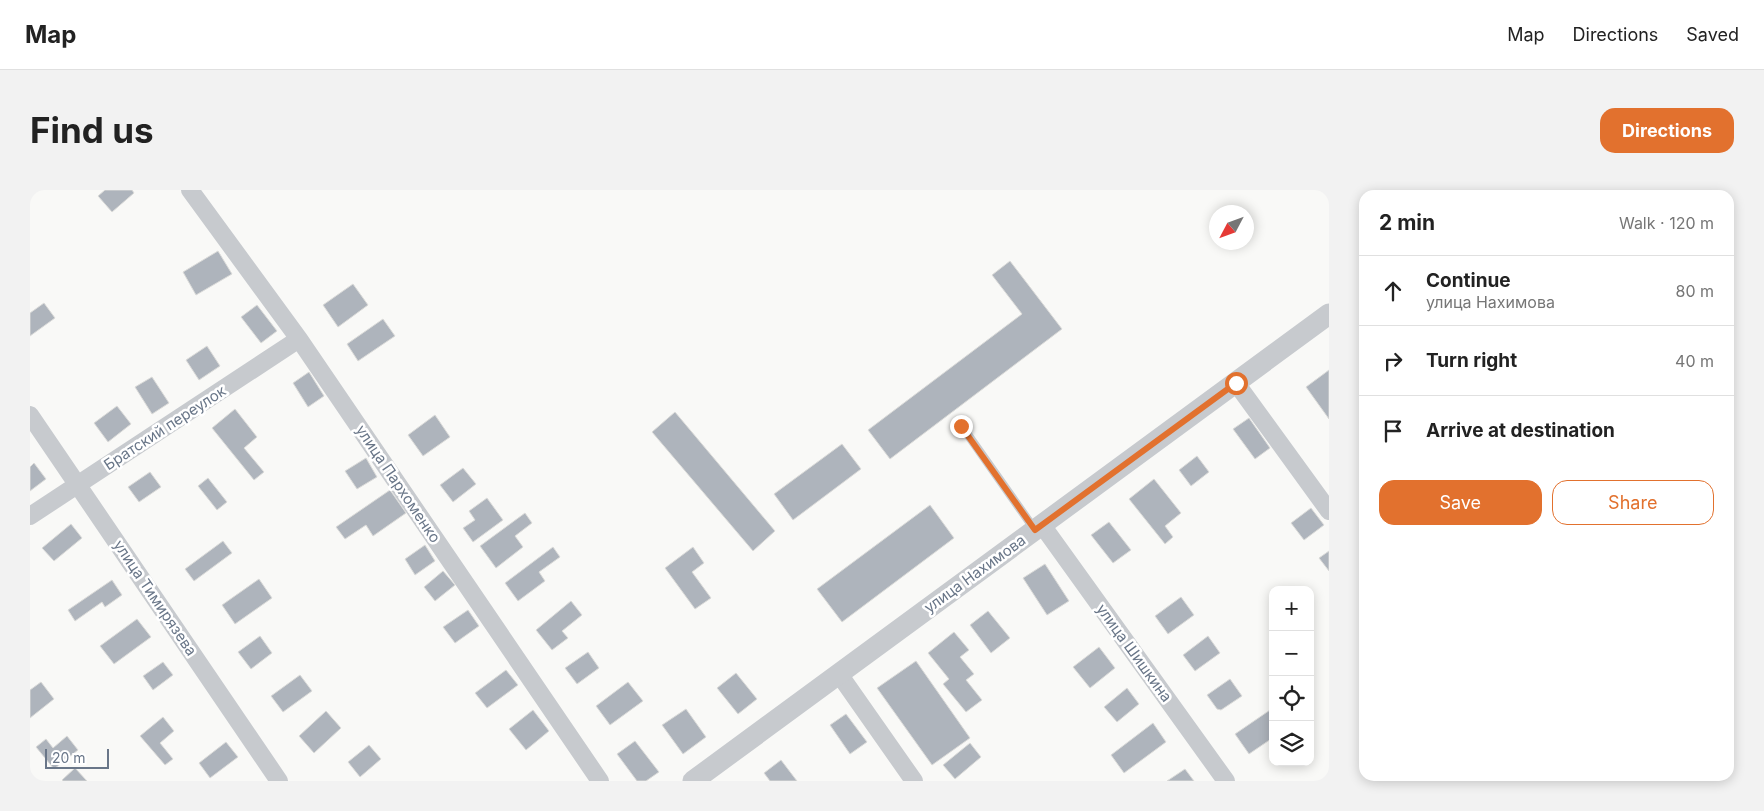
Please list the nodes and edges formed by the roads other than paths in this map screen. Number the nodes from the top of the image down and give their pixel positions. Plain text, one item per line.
1 (190, 190) edge
2 (1329, 314) edge
3 (299, 338) junction
4 (1236, 383) junction
5 (30, 415) edge
6 (961, 426) dead end
7 (78, 485) junction
8 (1329, 511) edge
9 (30, 516) edge
10 (1039, 527) junction
11 (839, 674) junction
12 (279, 781) edge
13 (600, 781) edge
14 (693, 781) edge
15 (914, 781) edge
16 (1226, 781) edge

1 - 3 street, улица Пархоменко
2 - 4 street, улица Нахимова
3 - 7 street, Братский переулок
3 - 13 street, улица Пархоменко
4 - 8 street
4 - 10 street, улица Нахимова
5 - 7 street, улица Тимирязева
6 - 10 lane
7 - 9 street, Братский переулок
7 - 12 street, улица Тимирязева
10 - 11 street, улица Нахимова
10 - 16 street, улица Шишкина
11 - 14 street, улица Нахимова
11 - 15 street

